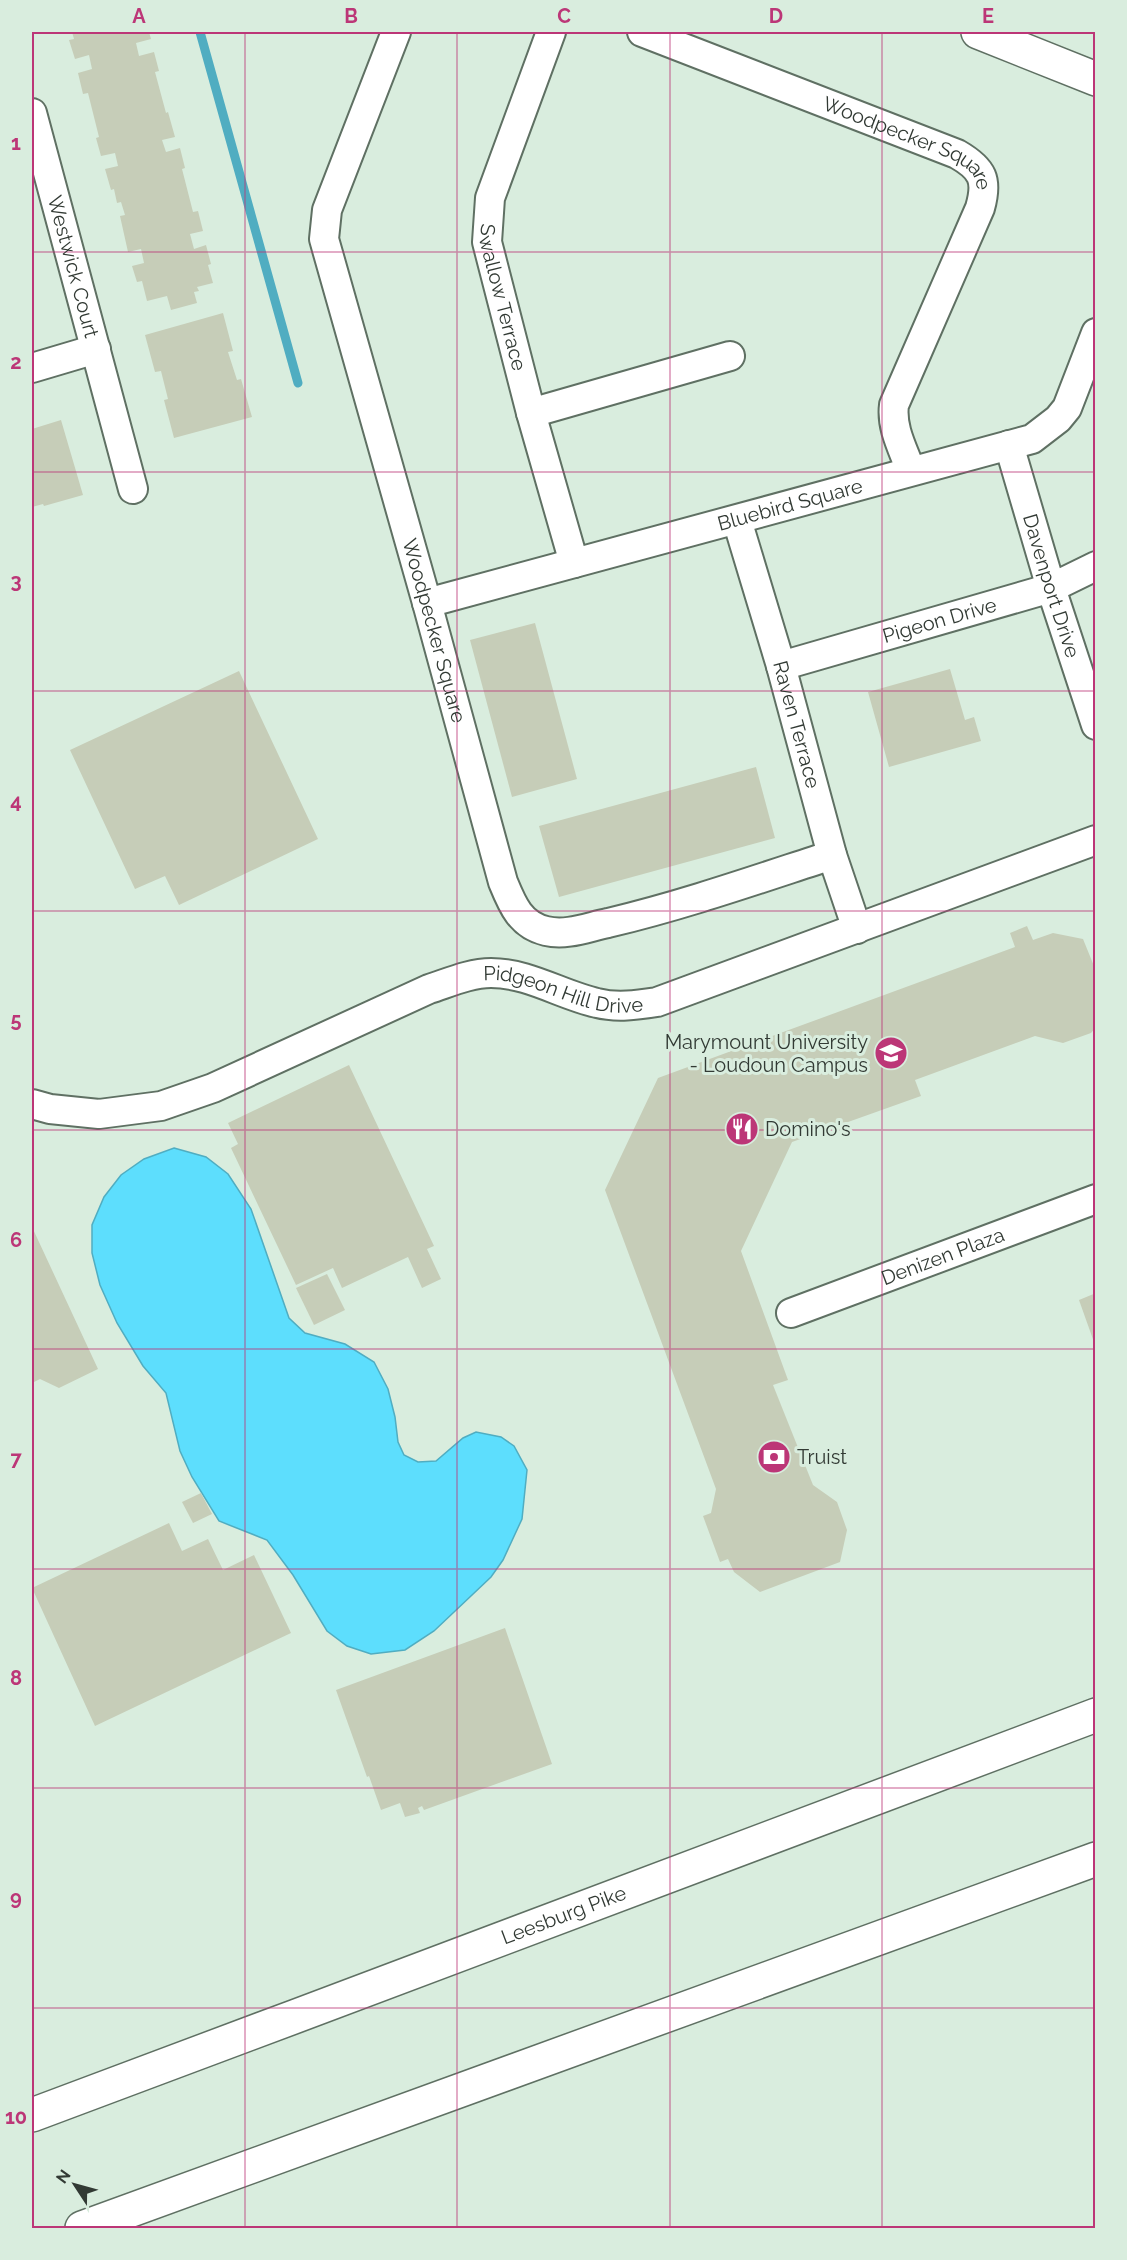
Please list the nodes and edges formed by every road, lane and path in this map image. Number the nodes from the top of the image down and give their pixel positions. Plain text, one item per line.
1 (396, 32) edge
2 (551, 32) edge
3 (642, 32) edge
4 (978, 32) edge
5 (1095, 79) edge
6 (32, 113) edge
7 (1095, 333) edge
8 (96, 349) junction
9 (730, 356) dead end
10 (32, 368) edge
11 (531, 413) junction
12 (1009, 445) junction
13 (911, 471) junction
14 (133, 489) dead end
15 (737, 520) junction
16 (574, 563) junction
17 (1095, 566) edge
18 (1051, 588) junction
19 (427, 603) junction
20 (781, 666) junction
21 (1095, 725) edge
22 (1095, 840) edge
23 (832, 855) junction
24 (857, 929) junction
25 (32, 1104) edge
26 (1095, 1199) edge
27 (791, 1313) dead end
28 (1095, 1715) edge
29 (1095, 1859) edge
30 (32, 2115) edge
31 (82, 2229) edge

1 - 19 street, Woodpecker Square
2 - 11 street, Swallow Terrace
3 - 13 street, Woodpecker Square
4 - 5 main road
6 - 8 street, Westwick Court
7 - 12 street, Bluebird Square
8 - 10 street, Westwick Court
8 - 14 street, Westwick Court
9 - 11 street
11 - 16 street, Swallow Terrace
12 - 13 street, Bluebird Square
12 - 18 street, Davenport Drive
13 - 15 street, Bluebird Square
15 - 16 street, Bluebird Square
15 - 20 street, Raven Terrace
16 - 19 street, Bluebird Square
17 - 18 street, Pigeon Drive
18 - 20 street, Pigeon Drive
18 - 21 street, Davenport Drive
19 - 23 street, Woodpecker Square
20 - 23 street, Raven Terrace
22 - 24 street, Pidgeon Hill Drive
23 - 24 street, Raven Terrace
24 - 25 street, Pidgeon Hill Drive
26 - 27 street, Denizen Plaza
28 - 30 main road, Leesburg Pike
29 - 31 main road

